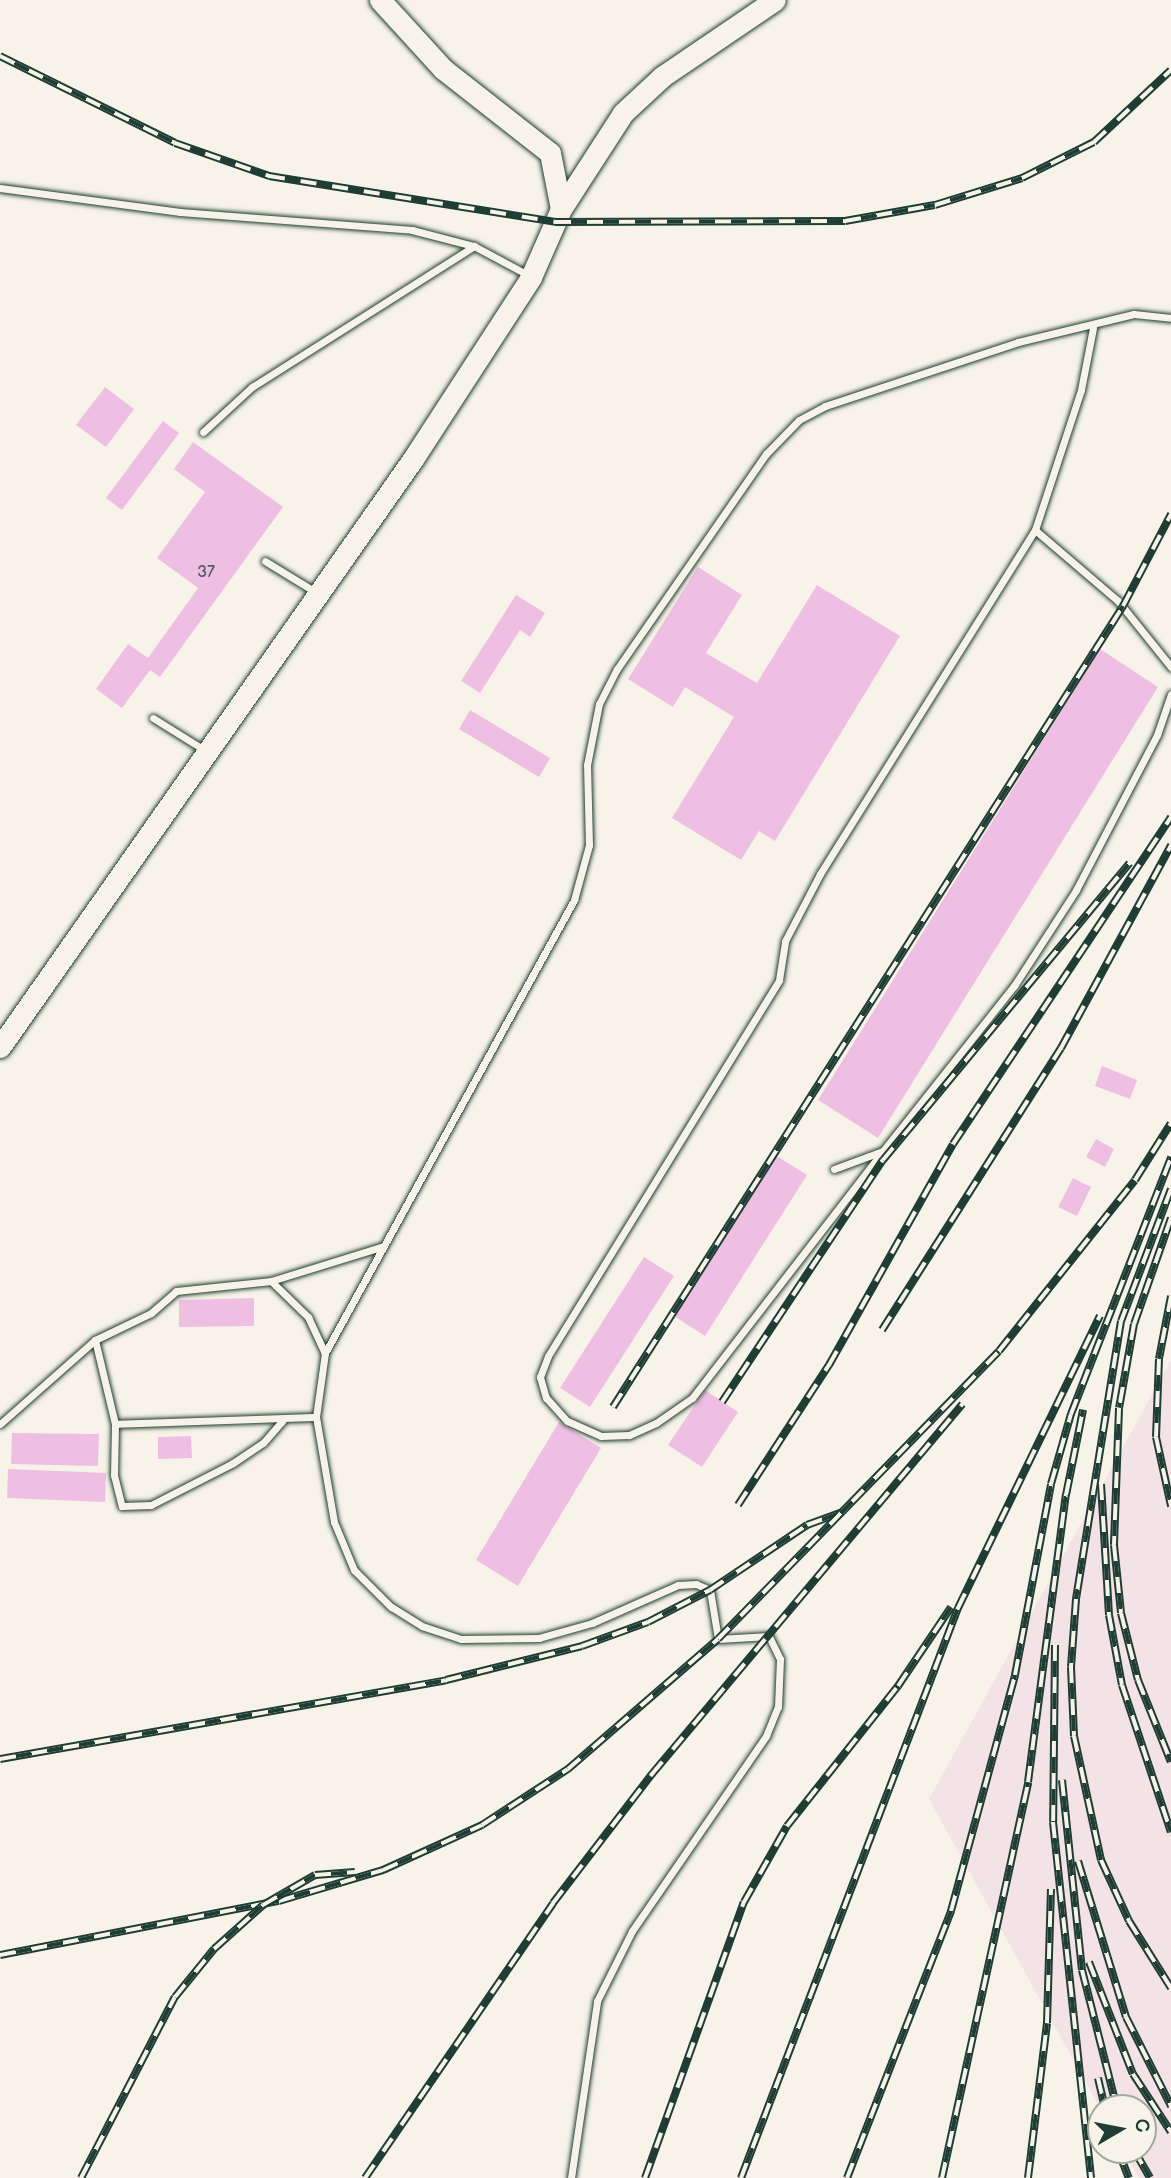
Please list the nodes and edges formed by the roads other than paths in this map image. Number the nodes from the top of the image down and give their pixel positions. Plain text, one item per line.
1 (380, 0) edge
2 (775, 0) edge
3 (0, 188) edge
4 (561, 209) junction
5 (474, 246) junction
6 (531, 277) junction
7 (1171, 318) edge
8 (1093, 328) junction
9 (203, 432) dead end
10 (1035, 530) junction
11 (265, 561) dead end
12 (318, 594) junction
13 (1171, 667) edge
14 (1171, 694) edge
15 (153, 718) dead end
16 (206, 751) junction
17 (0, 1047) edge
18 (883, 1150) junction
19 (834, 1169) dead end
20 (384, 1246) junction
21 (271, 1281) junction
22 (95, 1340) junction
23 (326, 1353) junction
24 (316, 1417) junction
25 (284, 1420) junction
26 (115, 1423) junction
27 (0, 1424) edge
28 (571, 2178) edge

1 - 4 main road
2 - 4 main road
3 - 5 lane
4 - 6 main road
5 - 6 lane
5 - 9 lane
6 - 12 main road
7 - 8 lane
8 - 10 lane
8 - 20 lane
10 - 13 lane
10 - 18 lane
11 - 12 lane
12 - 16 main road
14 - 18 lane
15 - 16 lane
16 - 17 main road
18 - 19 lane
20 - 21 lane
20 - 23 lane
21 - 22 lane
21 - 23 lane
22 - 26 lane
22 - 27 lane
23 - 24 lane
24 - 25 lane
24 - 28 lane
25 - 26 lane
25 - 26 lane

